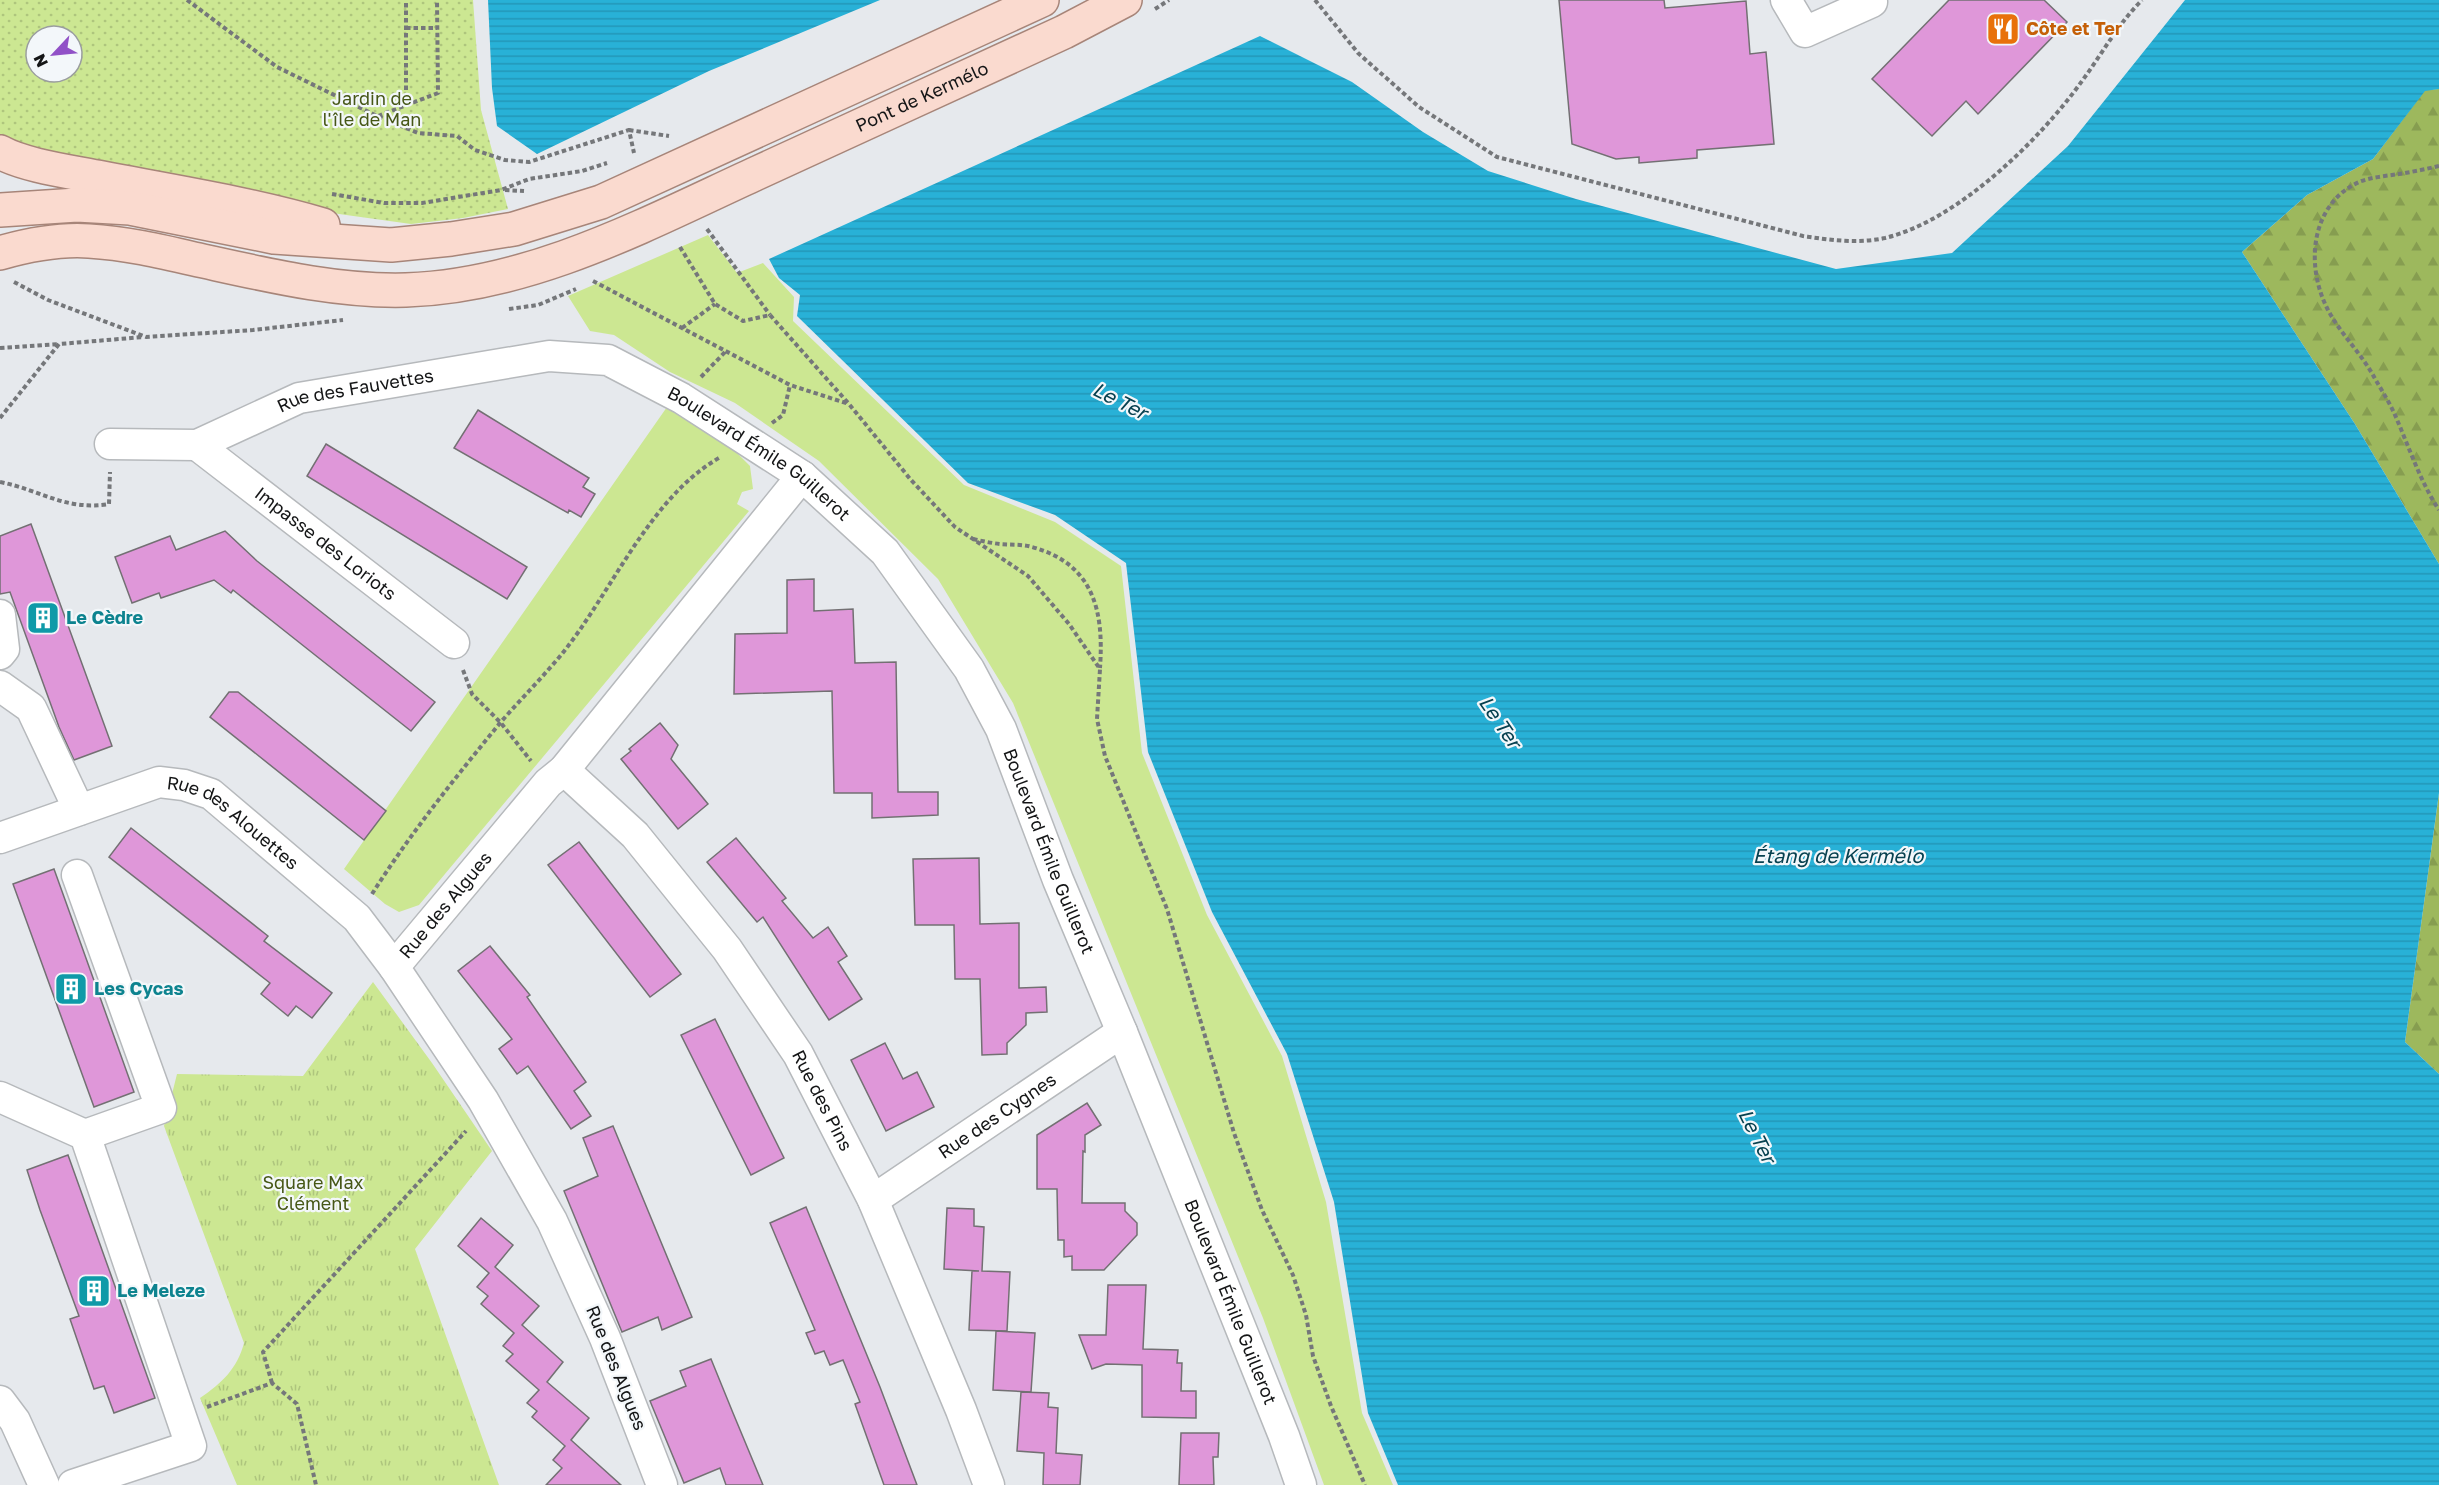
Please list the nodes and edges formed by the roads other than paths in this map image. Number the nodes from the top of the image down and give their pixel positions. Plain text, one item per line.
1 (1042, 0) edge
2 (1125, 0) edge
3 (1786, 0) edge
4 (1870, 0) edge
5 (0, 152) edge
6 (0, 210) edge
7 (391, 245) junction
8 (0, 253) edge
9 (608, 360) joint
10 (110, 444) road end
11 (198, 445) junction
12 (802, 476) junction
13 (0, 615) edge
14 (454, 644) road end
15 (0, 654) edge
16 (0, 686) edge
17 (556, 777) junction
18 (79, 810) junction
19 (0, 838) edge
20 (77, 875) dead end
21 (394, 967) junction
22 (1122, 1032) junction
23 (0, 1097) edge
24 (85, 1135) junction
25 (873, 1200) junction
26 (0, 1401) edge
27 (44, 1485) edge
28 (73, 1485) edge
29 (662, 1485) edge
30 (989, 1485) edge
31 (1301, 1485) edge

1 - 7 main road, Pont de Kermélo
2 - 8 main road, Pont de Kermélo
3 - 4 street
5 - 7 main road
6 - 7 main road
9 - 11 street, Rue des Fauvettes
9 - 12 street, Boulevard Émile Guillerot
10 - 11 street, Rue des Fauvettes
11 - 14 street, Impasse des Loriots
12 - 17 street, Rue des Algues
12 - 22 street, Boulevard Émile Guillerot
13 - 15 street
16 - 18 street
17 - 21 street, Rue des Algues
17 - 25 street, Rue des Pins
18 - 19 street, Rue des Alouettes
18 - 21 street, Rue des Alouettes
20 - 24 street
21 - 29 street, Rue des Algues
22 - 25 street, Rue des Cygnes
22 - 31 street, Boulevard Émile Guillerot
23 - 24 street
24 - 28 street
25 - 30 street, Rue des Pins
26 - 27 street

